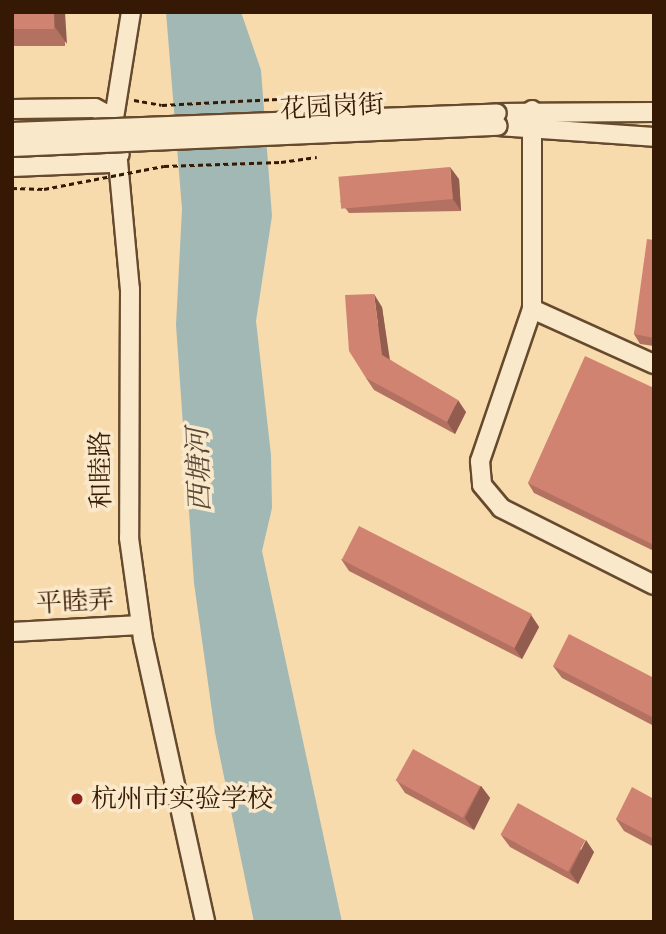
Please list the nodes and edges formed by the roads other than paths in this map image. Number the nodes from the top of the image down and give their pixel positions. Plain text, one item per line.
1 (131, 12) edge
2 (12, 109) edge
3 (532, 110) junction
4 (654, 112) edge
5 (114, 118) junction
6 (497, 119) junction
7 (534, 128) junction
8 (12, 132) edge
9 (654, 137) edge
10 (12, 147) edge
11 (120, 154) junction
12 (12, 167) edge
13 (532, 309) junction
14 (654, 364) edge
15 (654, 585) edge
16 (141, 625) junction
17 (12, 632) edge
18 (205, 922) edge

1 - 5 street, 和睦路
2 - 5 street
3 - 4 street, 花园岗街
3 - 6 street, 花园岗街
3 - 7 street
5 - 11 street, 和睦路
6 - 7 street, 花园岗街
6 - 8 street, 花园岗街, bridge
6 - 10 street, 花园岗街, bridge
7 - 9 street, 花园岗街
7 - 13 street
11 - 12 street
11 - 16 street, 和睦路
13 - 14 street
13 - 15 street
16 - 17 street, 平睦弄
16 - 18 street, 和睦路

